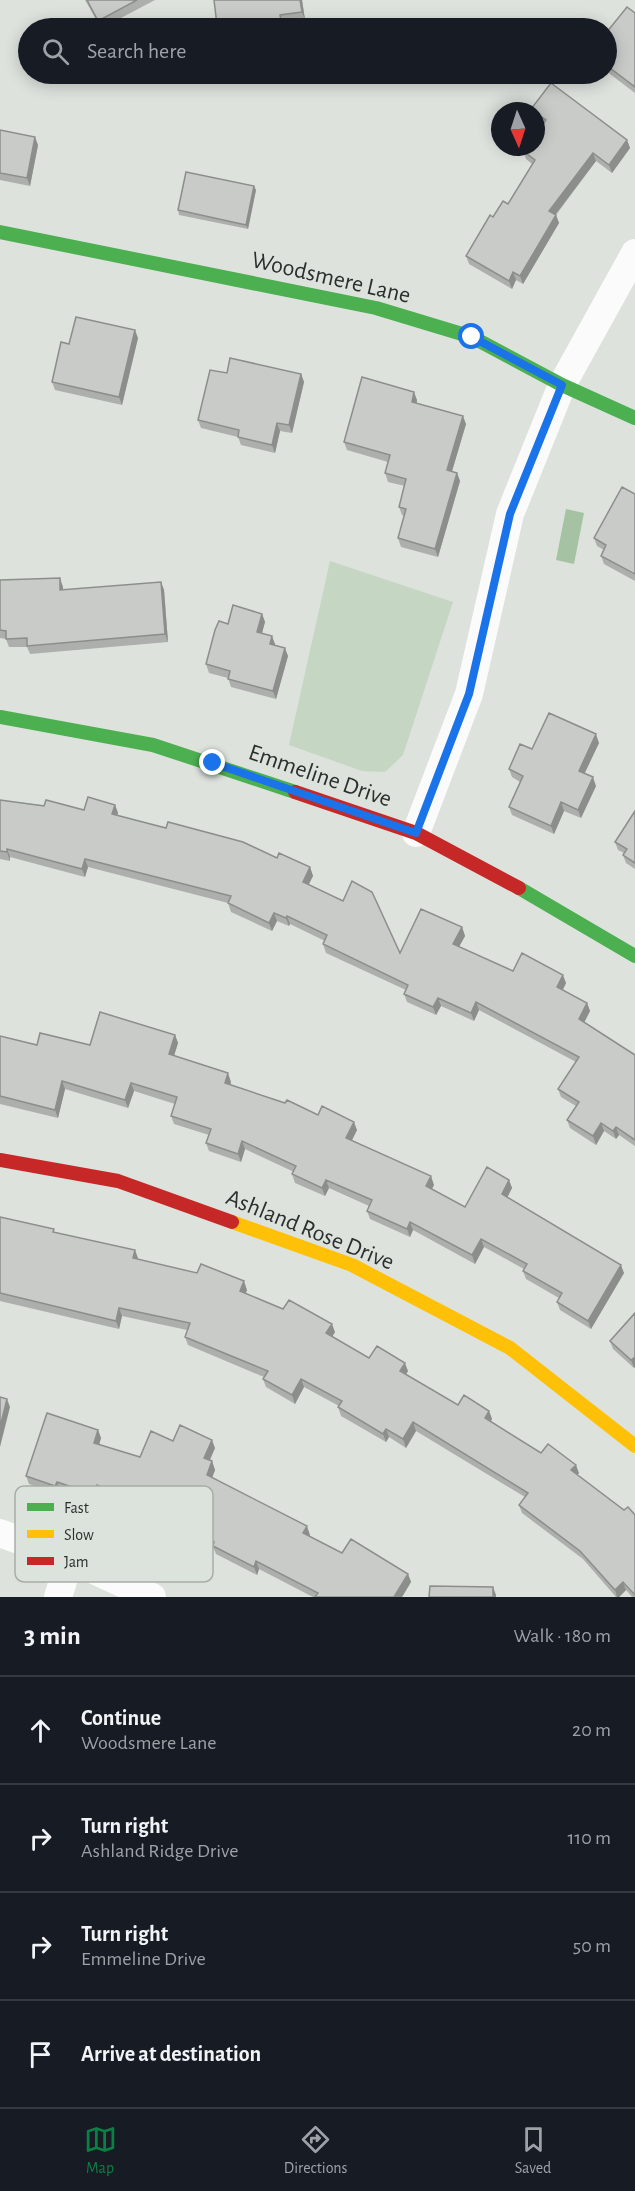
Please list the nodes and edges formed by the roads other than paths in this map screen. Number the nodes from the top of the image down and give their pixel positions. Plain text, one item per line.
1 (0, 232) edge
2 (635, 253) edge
3 (562, 385) junction
4 (635, 418) edge
5 (0, 717) edge
6 (416, 833) junction
7 (635, 956) edge
8 (0, 1160) edge
9 (635, 1446) edge
10 (0, 1533) edge
11 (15, 1539) edge
12 (63, 1582) edge
13 (120, 1582) edge
14 (58, 1597) edge
15 (152, 1597) edge

1 - 3 street, Woodsmere Lane
2 - 3 street
3 - 4 street, Woodsmere Lane
3 - 6 street
5 - 6 street, Emmeline Drive
6 - 7 street, Emmeline Drive
8 - 9 street, Ashland Rose Drive
10 - 11 street
12 - 14 street
13 - 15 street

